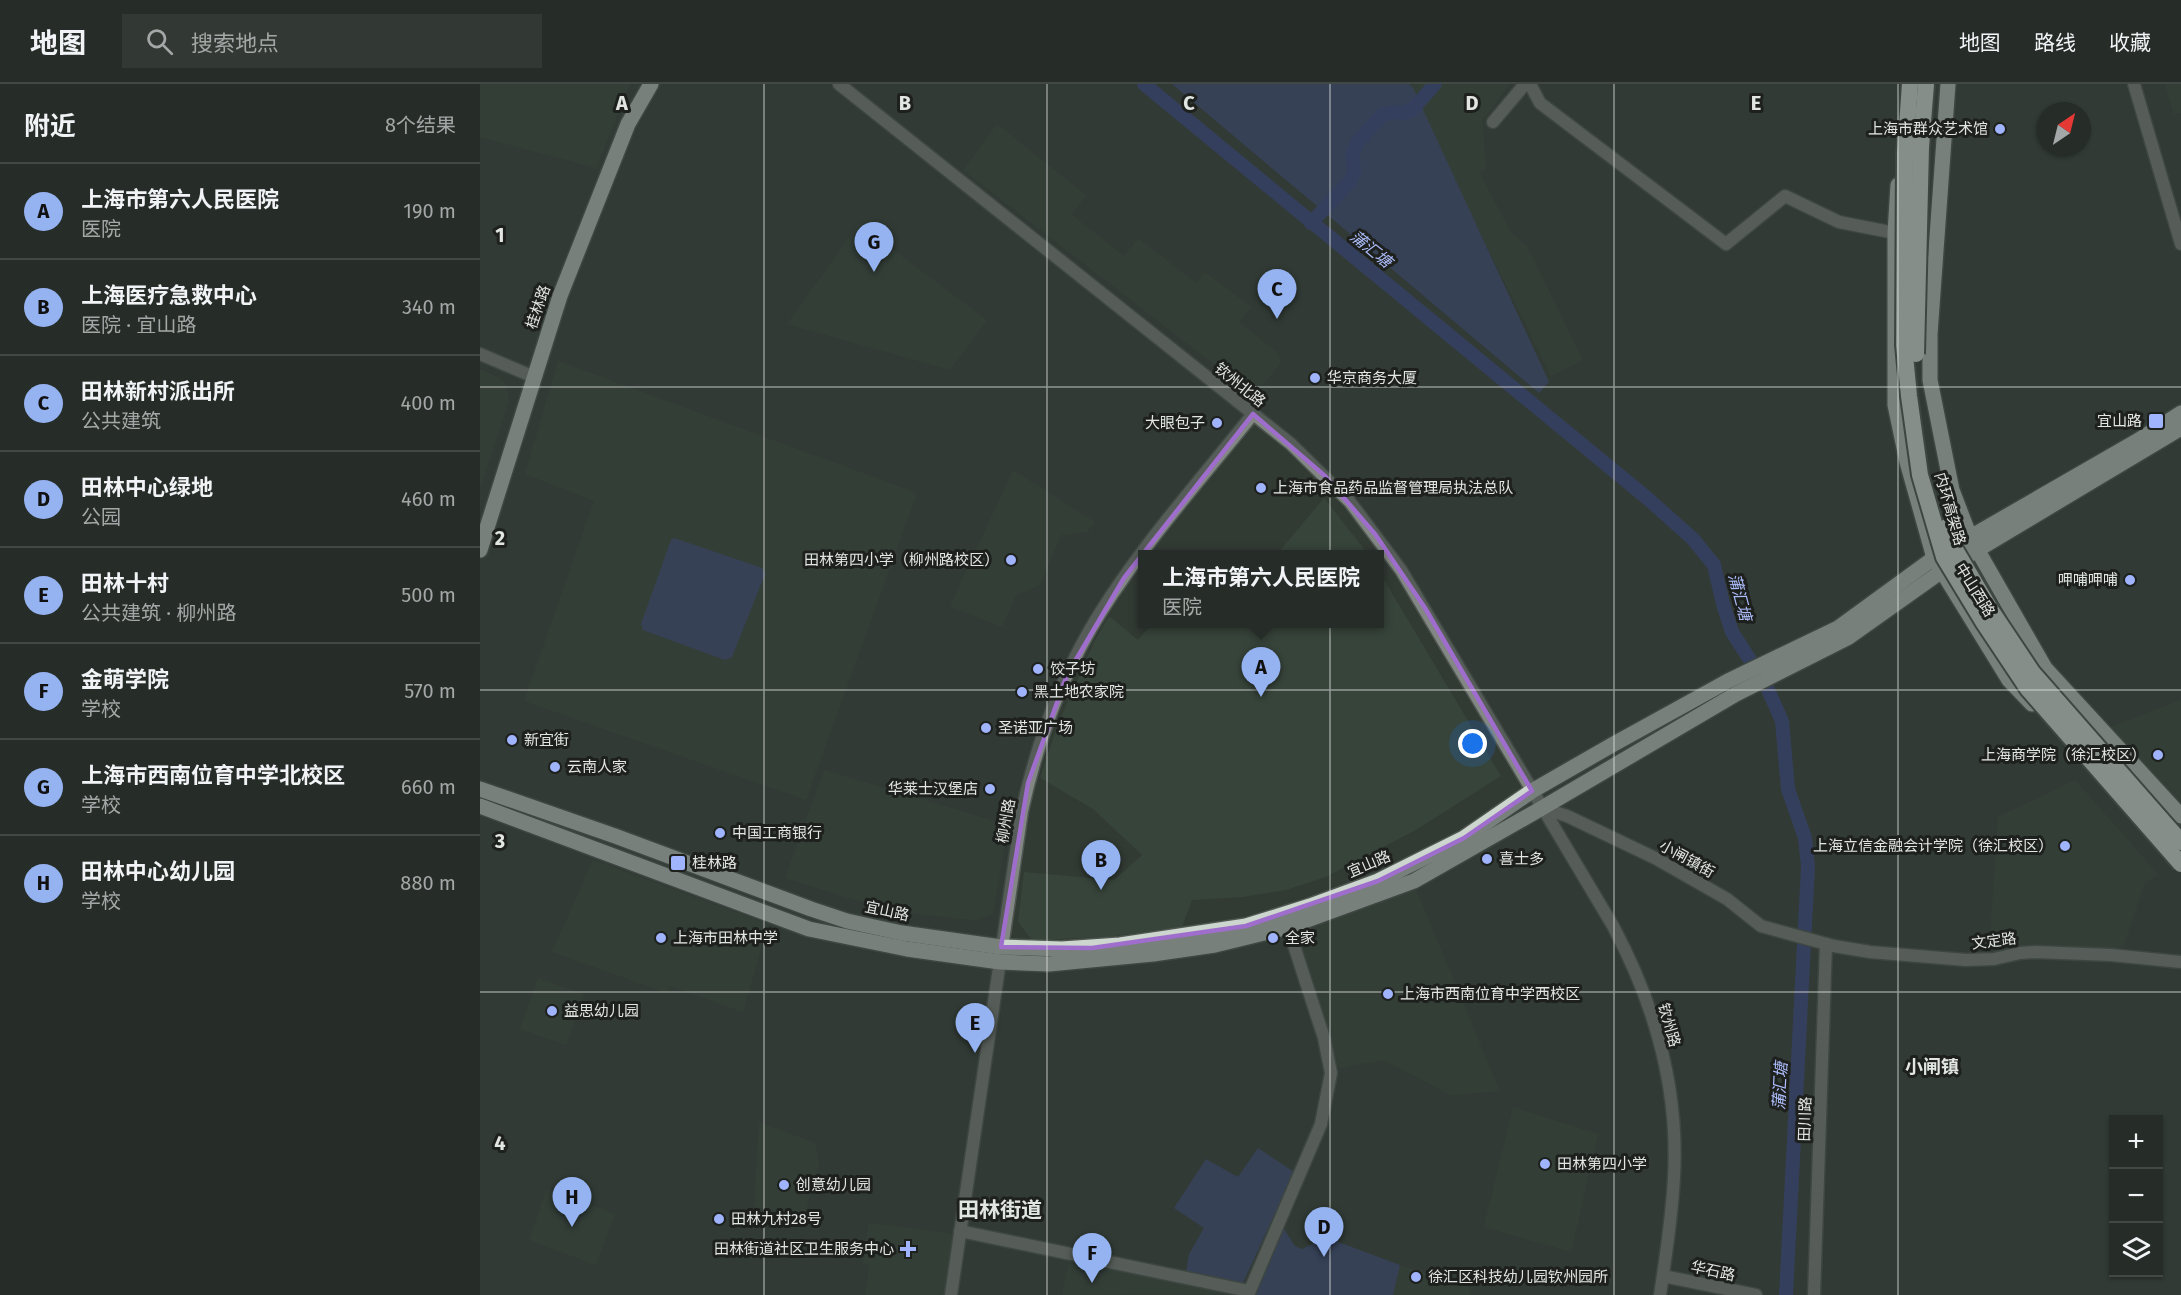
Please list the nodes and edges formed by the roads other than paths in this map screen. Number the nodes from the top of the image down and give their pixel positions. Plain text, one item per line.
1 (651, 84) edge
2 (840, 84) edge
3 (1525, 84) edge
4 (1530, 84) edge
5 (1904, 84) edge
6 (1910, 84) edge
7 (1926, 84) edge
8 (1948, 84) edge
9 (2134, 84) edge
10 (1493, 122) dead end
11 (1895, 233) junction
12 (2181, 244) edge
13 (480, 354) edge
14 (534, 377) junction
15 (2181, 413) edge
16 (1253, 414) junction
17 (2181, 428) edge
18 (1970, 537) junction
19 (480, 550) edge
20 (1146, 550) edge
21 (1978, 551) junction
22 (1138, 560) edge
23 (1938, 565) junction
24 (1732, 688) junction
25 (480, 789) edge
26 (1532, 791) junction
27 (480, 806) edge
28 (1542, 808) junction
29 (2181, 816) edge
30 (2181, 842) edge
31 (2181, 865) edge
32 (1288, 927) junction
33 (1812, 941) joint
34 (1826, 944) junction
35 (1000, 955) junction
36 (2181, 962) edge
37 (960, 1231) junction
38 (1663, 1276) junction
39 (1248, 1293) edge
40 (951, 1295) edge
41 (1660, 1295) edge
42 (1756, 1295) edge
43 (1814, 1295) edge

1 - 14 main road, 桂林路
2 - 16 street, 钦州北路
3 - 10 street
4 - 11 street
5 - 11 main road, 中山西路
6 - 31 highway, 内环高架路, bridge
7 - 30 highway, 内环高架路, bridge
8 - 18 main road, 中山西路
9 - 12 street
11 - 23 main road, 中山西路
13 - 14 street
14 - 19 main road, 桂林路
15 - 18 main road, 宜山路
16 - 20 street, 柳州路
16 - 26 street, 钦州北路
17 - 21 main road, 宜山路
18 - 21 main road, 中山西路
18 - 23 main road, 宜山路
21 - 23 main road, 宜山路
21 - 29 main road, 中山西路
22 - 35 street, 柳州路
23 - 24 main road, 宜山路
23 - 31 main road, 中山西路
24 - 26 main road, 宜山路
24 - 28 main road, 宜山路
25 - 35 main road, 宜山路
26 - 28 street, 钦州路
26 - 35 main road, 宜山路
27 - 35 main road, 宜山路
28 - 32 main road, 宜山路
28 - 33 street, 小闸镇街
28 - 38 street, 钦州路
32 - 35 main road, 宜山路
32 - 39 street
33 - 34 street, 文定路
34 - 36 street, 文定路
34 - 43 street, 田川路
35 - 37 street, 柳州路
37 - 39 street
37 - 40 street, 柳州路
38 - 41 street, 钦州路
38 - 42 street, 华石路

